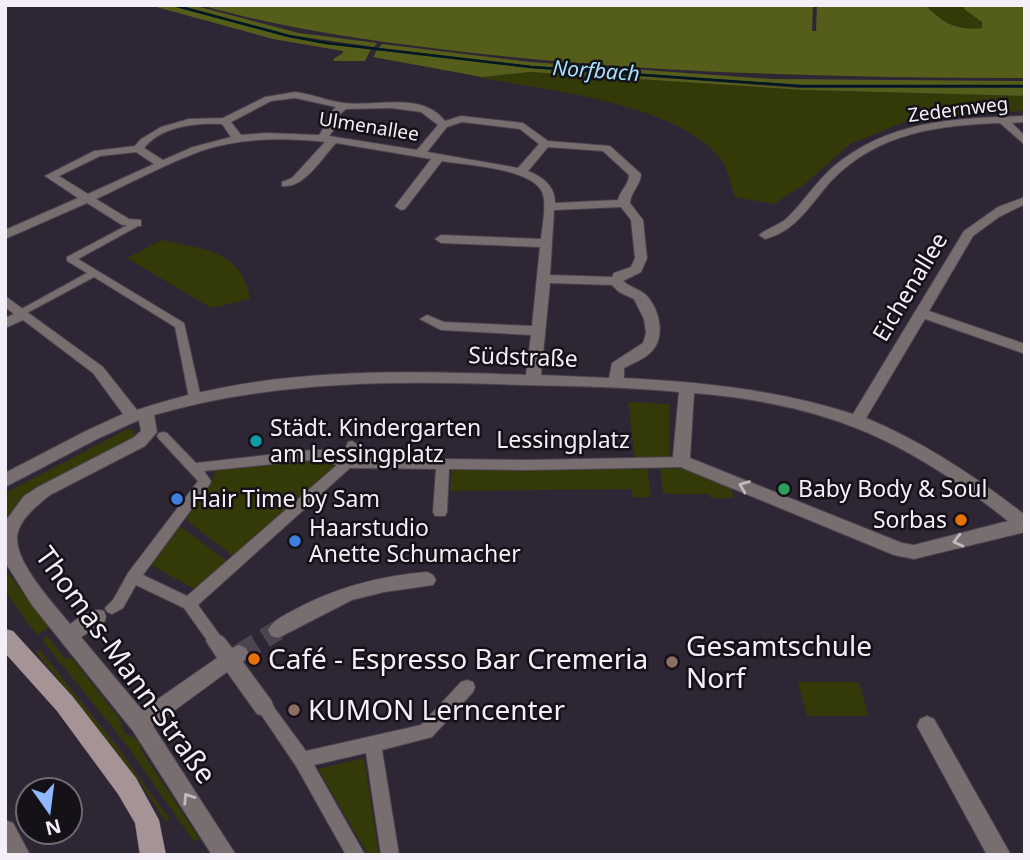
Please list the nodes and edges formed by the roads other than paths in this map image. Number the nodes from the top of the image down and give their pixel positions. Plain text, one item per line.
1 (343, 106) junction
2 (1025, 119) edge
3 (1003, 120) junction
4 (225, 121) junction
5 (443, 125) junction
6 (238, 139) junction
7 (327, 139) junction
8 (1025, 142) edge
9 (545, 144) junction
10 (138, 149) junction
11 (420, 153) junction
12 (439, 157) junction
13 (162, 164) junction
14 (521, 172) junction
15 (286, 184) dead end
16 (87, 199) junction
17 (1025, 200) edge
18 (624, 203) junction
19 (401, 206) dead end
20 (549, 207) junction
21 (137, 223) joint
22 (5, 235) edge
23 (765, 235) dead end
24 (441, 239) dead end
25 (547, 243) junction
26 (95, 273) junction
27 (544, 279) junction
28 (616, 281) junction
29 (5, 300) edge
30 (23, 313) junction
31 (921, 313) junction
32 (427, 319) dead end
33 (5, 324) edge
34 (539, 331) junction
35 (1025, 349) edge
36 (533, 380) junction
37 (617, 383) junction
38 (687, 387) junction
39 (195, 398) junction
40 (139, 414) junction
41 (857, 421) junction
42 (156, 434) junction
43 (352, 446) dead end
44 (684, 462) junction
45 (347, 463) junction
46 (443, 464) junction
47 (193, 468) junction
48 (5, 481) edge
49 (440, 512) dead end
50 (1024, 524) edge
51 (133, 577) junction
52 (427, 580) dead end
53 (189, 604) junction
54 (105, 612) joint
55 (278, 630) tunnel mouth
56 (68, 635) junction
57 (5, 638) edge
58 (216, 641) joint
59 (234, 657) junction
60 (467, 687) dead end
61 (264, 707) joint
62 (140, 724) junction
63 (927, 726) dead end
64 (373, 744) junction
65 (303, 761) junction
66 (5, 831) edge
67 (19, 855) edge
68 (153, 855) edge
69 (170, 855) edge
70 (225, 855) edge
71 (356, 855) edge
72 (390, 855) edge
73 (1000, 855) edge

1 - 4 street
1 - 5 street
1 - 7 street
2 - 3 street, Zedernweg
3 - 8 street
3 - 23 street, Zedernweg
4 - 6 street
4 - 10 street
5 - 9 street
5 - 11 street
6 - 7 street, Ulmenallee
6 - 13 street, Ulmenallee
7 - 11 street, Ulmenallee
7 - 15 street
9 - 14 street
9 - 18 street
10 - 13 street
10 - 16 street
11 - 12 street, Ulmenallee
12 - 14 street, Ulmenallee
12 - 19 street
13 - 16 street, Ulmenallee
14 - 20 street, Ulmenallee
16 - 21 street
16 - 22 street, Ulmenallee
17 - 31 street, Eichenallee
18 - 20 street
18 - 28 street
20 - 25 street, Ulmenallee
21 - 26 street
24 - 25 street
25 - 27 street, Ulmenallee
26 - 30 street
26 - 39 street
27 - 28 street
27 - 34 street, Ulmenallee
28 - 37 street
29 - 30 street
30 - 33 street
30 - 40 street
31 - 35 street
31 - 41 street, Eichenallee
32 - 34 street
34 - 36 street, Ulmenallee
36 - 37 street, Südstraße
36 - 39 street, Südstraße
37 - 38 street, Südstraße
38 - 41 street, Südstraße
38 - 44 street
39 - 40 street, Südstraße
40 - 42 street
40 - 48 street, Südstraße
41 - 50 street, Südstraße
42 - 47 street
42 - 56 street, Thomas-Mann-Straße
43 - 45 street
44 - 46 street, Lessingplatz
50 -> 44 street
45 - 46 street, Lessingplatz
45 - 47 street, Lessingplatz
45 - 53 street
46 - 49 street
47 - 51 street
51 - 53 street
51 - 54 street
52 - 55 street
53 - 58 street
54 - 56 street
56 - 62 street, Thomas-Mann-Straße
57 - 68 main road
58 - 59 street
59 - 61 street
59 - 62 street
60 - 64 street
61 - 65 street
70 -> 62 street, Thomas-Mann-Straße
63 - 73 street
64 - 65 street
64 - 72 street
65 - 71 street
66 - 67 street
68 - 69 main road

